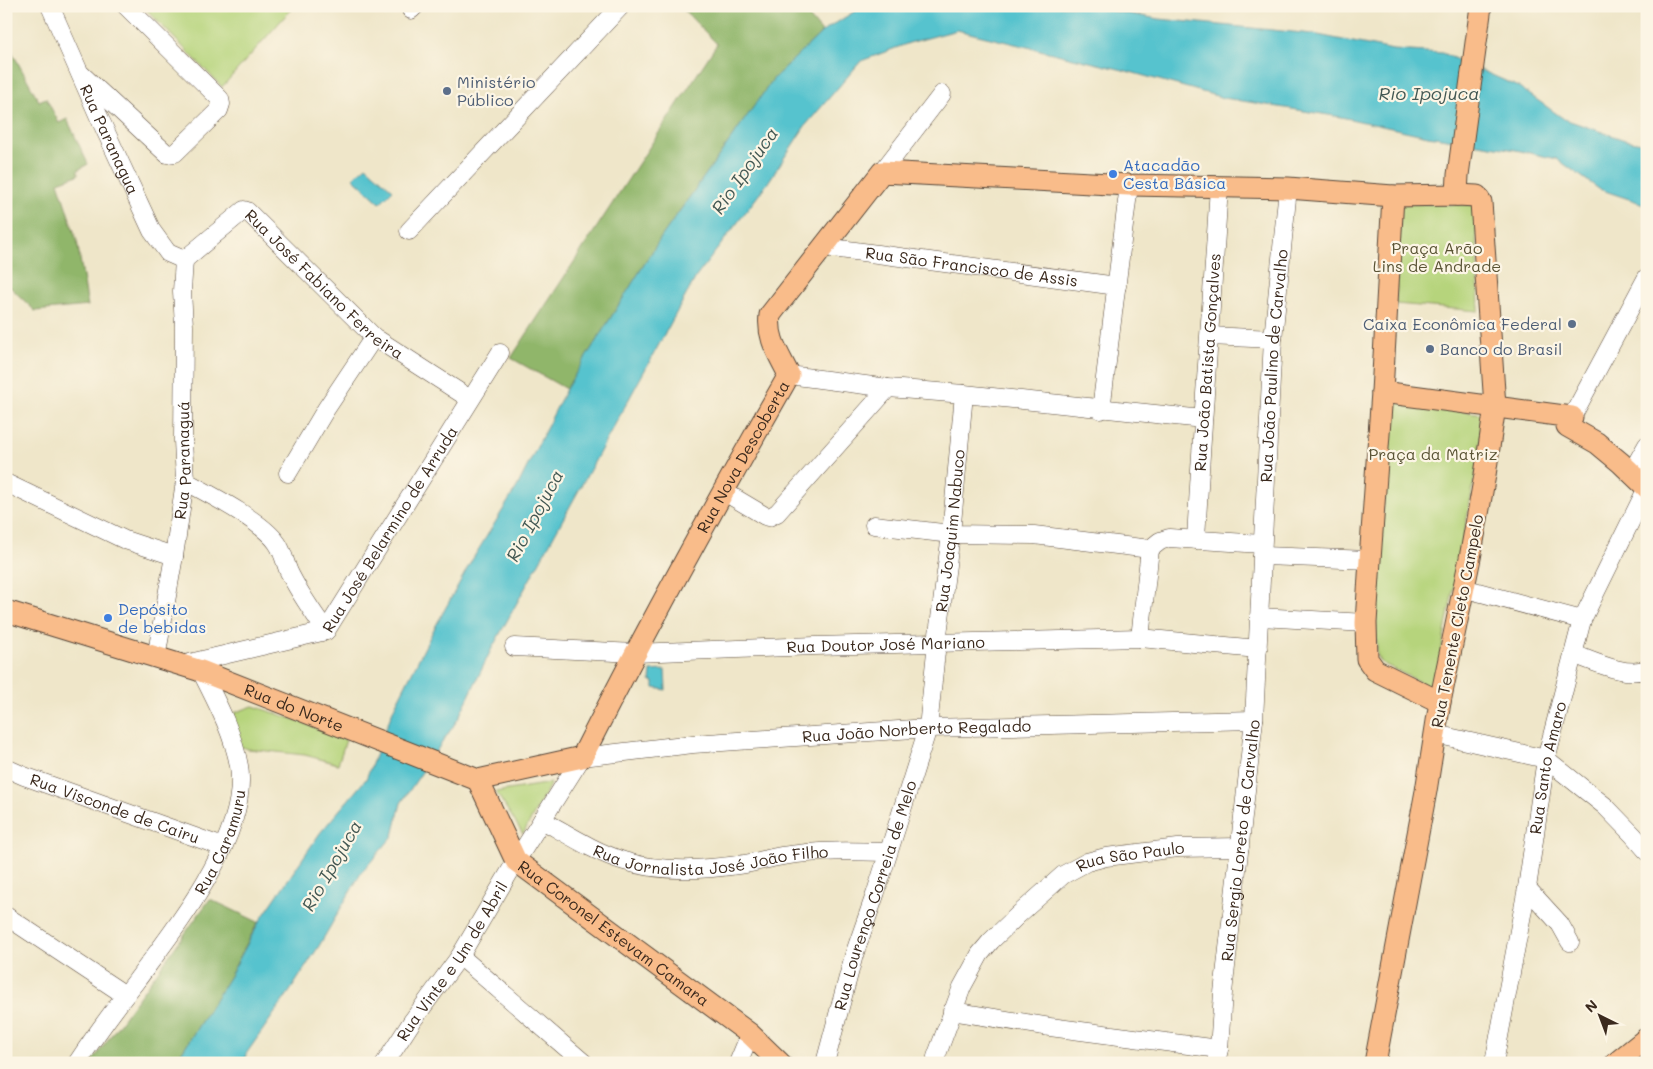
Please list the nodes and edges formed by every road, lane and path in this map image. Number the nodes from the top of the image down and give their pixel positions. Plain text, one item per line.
1 (50, 6) edge
2 (126, 6) edge
3 (621, 6) edge
4 (1481, 6) edge
5 (80, 73) junction
6 (942, 94) dead end
7 (882, 172) junction
8 (1129, 185) junction
9 (1458, 185) junction
10 (1219, 186) junction
11 (1288, 188) junction
12 (1393, 196) junction
13 (409, 232) dead end
14 (825, 246) junction
15 (184, 260) junction
16 (1647, 277) edge
17 (1117, 286) junction
18 (1210, 336) junction
19 (374, 337) junction
20 (1273, 339) junction
21 (500, 353) dead end
22 (789, 375) junction
23 (888, 388) junction
24 (1382, 392) junction
25 (964, 394) junction
26 (470, 399) junction
27 (1495, 406) junction
28 (1101, 410) junction
29 (1572, 417) junction
30 (1203, 419) junction
31 (1647, 445) edge
32 (288, 473) dead end
33 (1631, 473) junction
34 (185, 481) junction
35 (6, 483) edge
36 (1647, 488) edge
37 (723, 491) junction
38 (874, 525) dead end
39 (951, 534) junction
40 (1196, 540) junction
41 (1150, 550) junction
42 (1262, 550) junction
43 (174, 556) junction
44 (1370, 560) junction
45 (1463, 588) junction
46 (6, 611) edge
47 (1259, 617) junction
48 (1582, 620) junction
49 (1366, 623) junction
50 (326, 631) junction
51 (1140, 638) junction
52 (937, 642) junction
53 (514, 647) dead end
54 (1258, 650) junction
55 (635, 653) junction
56 (1573, 654) junction
57 (156, 658) junction
58 (191, 668) junction
59 (1647, 669) edge
60 (1440, 702) junction
61 (1254, 720) junction
62 (928, 728) junction
63 (1435, 734) junction
64 (582, 757) junction
65 (1546, 759) junction
66 (6, 768) edge
67 (478, 780) junction
68 (542, 820) junction
69 (1640, 836) edge
70 (223, 847) junction
71 (1240, 847) junction
72 (888, 852) junction
73 (1647, 852) edge
74 (516, 861) junction
75 (1527, 888) junction
76 (6, 916) edge
77 (1570, 942) dead end
78 (460, 956) junction
79 (125, 995) junction
80 (952, 1011) junction
81 (750, 1034) junction
82 (1647, 1038) edge
83 (1217, 1056) edge
84 (936, 1057) dead end
85 (77, 1063) edge
86 (385, 1063) edge
87 (584, 1063) edge
88 (738, 1063) edge
89 (780, 1063) edge
90 (825, 1063) edge
91 (1375, 1063) edge
92 (1494, 1063) edge
93 (1616, 1063) edge

1 - 5 street, Rua Paranagua
2 - 5 street
3 - 13 street
4 - 9 main road
5 - 15 street, Rua Paranagua
6 - 7 street
7 - 8 main road
7 - 14 main road, Rua Nova Descoberta
8 - 10 main road
8 - 17 street
9 - 12 main road
9 - 27 main road, Rua Tenente Cleto Campelo
10 - 11 main road
10 - 18 street, Rua João Batista Gonçalves
11 - 12 main road
11 - 20 street, Rua João Paulino de Carvalho
12 - 24 main road
14 - 17 street, Rua São Francisco de Assis
14 - 22 main road, Rua Nova Descoberta
15 - 19 street, Rua José Fabiano Ferreira
15 - 34 street, Rua Paranaguá
16 - 29 street
17 - 28 street
18 - 20 street
18 - 30 street, Rua João Batista Gonçalves
19 - 26 street, Rua José Fabiano Ferreira
19 - 32 street
20 - 42 street, Rua João Paulino de Carvalho
21 - 26 street, Rua José Belarmino de Arruda
22 - 23 street
22 - 37 main road, Rua Nova Descoberta
23 - 25 street
23 - 37 street
24 - 27 main road
24 - 44 main road
25 - 28 street
25 - 39 street, Rua Joaquim Nabuco
26 - 50 street, Rua José Belarmino de Arruda
27 - 29 main road
27 - 45 main road, Rua Tenente Cleto Campelo
28 - 30 street
29 - 33 main road
30 - 40 street, Rua João Batista Gonçalves
31 - 33 street
33 - 36 main road
34 - 43 street, Rua Paranaguá
34 - 50 street
35 - 43 street
36 - 48 street, Rua Santo Amaro
37 - 55 main road, Rua Nova Descoberta
38 - 39 street
39 - 41 street
39 - 52 street, Rua Joaquim Nabuco
40 - 41 street
40 - 42 street
41 - 51 street
42 - 44 street
42 - 47 street, Rua João Paulino de Carvalho
43 - 57 street, Rua Paranaguá
44 - 49 main road
45 - 48 street
45 - 60 main road, Rua Tenente Cleto Campelo
46 - 57 main road, Rua do Norte
47 - 49 street
47 - 54 street, Rua Sergio Loreto de Carvalho
48 - 56 street, Rua Santo Amaro
49 - 60 main road
50 - 58 street, Rua José Belarmino de Arruda
51 - 52 street, Rua Doutor José Mariano
51 - 54 street, Rua Doutor José Mariano
52 - 55 street, Rua Doutor José Mariano
52 - 62 street, Rua Joaquim Nabuco
53 - 55 street, Rua Doutor José Mariano
54 - 61 street, Rua Sergio Loreto de Carvalho
55 - 64 main road, Rua Nova Descoberta
56 - 59 street
56 - 65 street, Rua Santo Amaro
57 - 58 main road, Rua do Norte
58 - 67 main road, Rua do Norte
58 - 70 street, Rua Caramuru
60 - 63 main road, Rua Tenente Cleto Campelo
61 - 62 street, Rua João Norberto Regalado
61 - 71 street, Rua Sergio Loreto de Carvalho
62 - 64 street, Rua João Norberto Regalado
62 - 72 street, Rua Lourenço Correia de Melo
63 - 65 street
63 - 91 main road, Rua Tenente Cleto Campelo
64 - 67 main road
64 - 68 street, Rua Vinte e Um de Abril
65 - 69 street
65 - 75 street, Rua Santo Amaro
66 - 70 street, Rua Visconde de Cairu
67 - 74 main road, Rua Coronel Estevam Camara
68 - 72 street, Rua Jornalista José João Filho
68 - 74 street, Rua Vinte e Um de Abril
69 - 73 street
70 - 79 street, Rua Caramuru
71 - 80 street, Rua São Paulo
71 - 83 street, Rua Sergio Loreto de Carvalho
72 - 90 street, Rua Lourenço Correia de Melo
74 - 78 street, Rua Vinte e Um de Abril
74 - 81 main road, Rua Coronel Estevam Camara
75 - 77 street
75 - 92 street, Rua Santo Amaro
76 - 79 street
78 - 86 street, Rua Vinte e Um de Abril
78 - 87 street
79 - 85 street, Rua Caramuru
80 - 83 street
80 - 84 street, Rua São Paulo
81 - 88 street
81 - 89 main road, Rua Coronel Estevam Camara
82 - 93 main road

